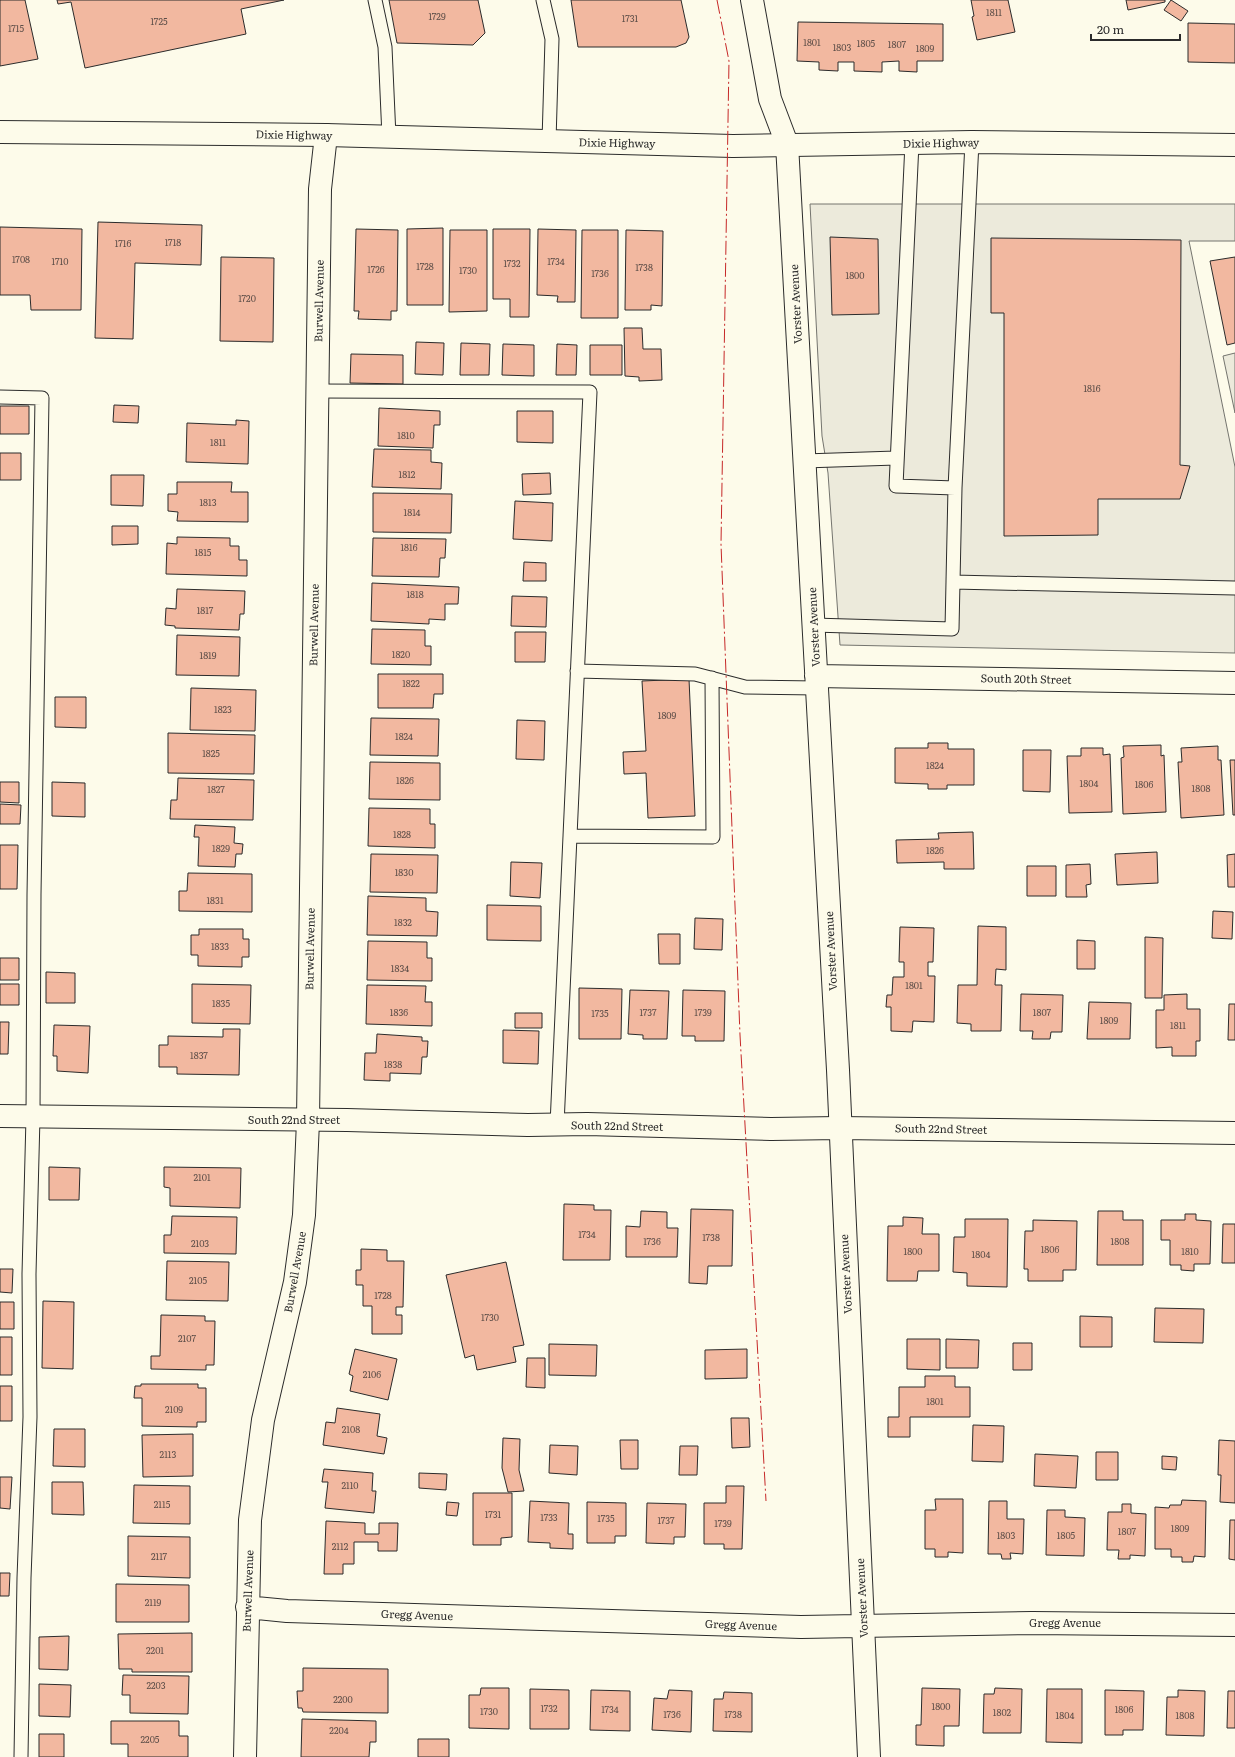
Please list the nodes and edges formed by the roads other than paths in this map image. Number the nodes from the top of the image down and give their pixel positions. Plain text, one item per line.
1 (375, 0) edge
2 (543, 0) edge
3 (752, 0) edge
4 (0, 132) edge
5 (326, 135) junction
6 (389, 137) junction
7 (549, 141) junction
8 (972, 142) junction
9 (912, 143) junction
10 (787, 144) junction
11 (1235, 145) edge
12 (317, 391) junction
13 (0, 397) edge
14 (896, 458) junction
15 (804, 461) junction
16 (955, 488) junction
17 (954, 582) junction
18 (1235, 588) edge
19 (813, 625) junction
20 (578, 671) junction
21 (712, 678) junction
22 (817, 682) junction
23 (1235, 683) edge
24 (570, 836) junction
25 (0, 1116) edge
26 (33, 1117) junction
27 (308, 1121) junction
28 (557, 1125) junction
29 (839, 1128) junction
30 (1235, 1133) edge
31 (247, 1607) junction
32 (1235, 1625) edge
33 (863, 1627) junction
34 (21, 1757) edge
35 (245, 1757) edge
36 (869, 1757) edge

1 - 6 lane
2 - 7 lane
3 - 10 street, Vorster Avenue
4 - 5 street, Dixie Highway
5 - 6 street, Dixie Highway
5 - 12 street, Burwell Avenue
6 - 7 street, Dixie Highway
7 - 10 street, Dixie Highway
8 - 9 street, Dixie Highway
8 - 11 street, Dixie Highway
8 - 16 lane
9 - 10 street, Dixie Highway
9 - 14 lane
10 - 15 street, Vorster Avenue
12 - 20 lane
12 - 27 street, Burwell Avenue
13 - 26 lane
14 - 15 lane
14 - 16 lane
15 - 19 street, Vorster Avenue
16 - 17 lane
17 - 18 lane
17 - 19 lane
19 - 22 street, Vorster Avenue
20 - 21 lane
20 - 24 lane
21 - 22 lane
21 - 24 lane
22 - 23 street, South 20th Street
22 - 29 street, Vorster Avenue
24 - 28 lane
25 - 26 street, South 22nd Street
26 - 27 street, South 22nd Street
26 - 34 lane
27 - 28 street, South 22nd Street
27 - 31 street, Burwell Avenue
28 - 29 street, South 22nd Street
29 - 30 street, South 22nd Street
29 - 33 street, Vorster Avenue
31 - 33 street, Gregg Avenue
31 - 35 street, Burwell Avenue
32 - 33 street, Gregg Avenue
33 - 36 street, Vorster Avenue

